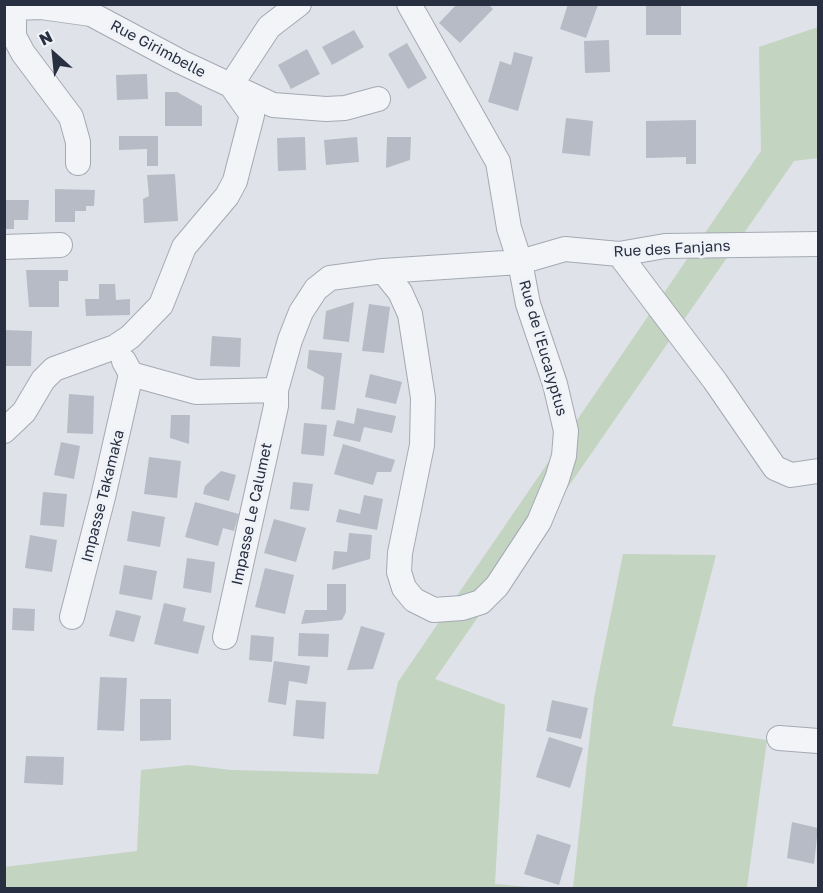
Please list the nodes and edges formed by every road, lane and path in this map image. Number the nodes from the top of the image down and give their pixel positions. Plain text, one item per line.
1 (299, 4) edge
2 (409, 4) edge
3 (14, 6) edge
4 (231, 85) junction
5 (378, 99) dead end
6 (78, 163) dead end
7 (819, 244) edge
8 (60, 245) dead end
9 (4, 246) edge
10 (620, 254) junction
11 (520, 262) junction
12 (383, 271) junction
13 (115, 347) junction
14 (131, 374) junction
15 (276, 390) junction
16 (4, 431) edge
17 (819, 471) edge
18 (72, 617) dead end
19 (225, 637) dead end
20 (779, 738) dead end
21 (819, 741) edge

1 - 4 street
2 - 11 street, Rue de l'Eucalyptus
3 - 4 street, Rue Girimbelle
3 - 6 street, Rue Girimbelle
4 - 5 street, Rue Girimbelle
4 - 13 street
7 - 10 street, Rue des Fanjans
8 - 9 street
10 - 11 street, Rue des Fanjans
10 - 17 street
11 - 12 street, Rue des Fanjans
11 - 12 street, Rue de l'Eucalyptus
12 - 15 street
13 - 14 street
13 - 16 street
14 - 15 street
14 - 18 street, Impasse Takamaka
15 - 19 street, Impasse Le Calumet
20 - 21 street

